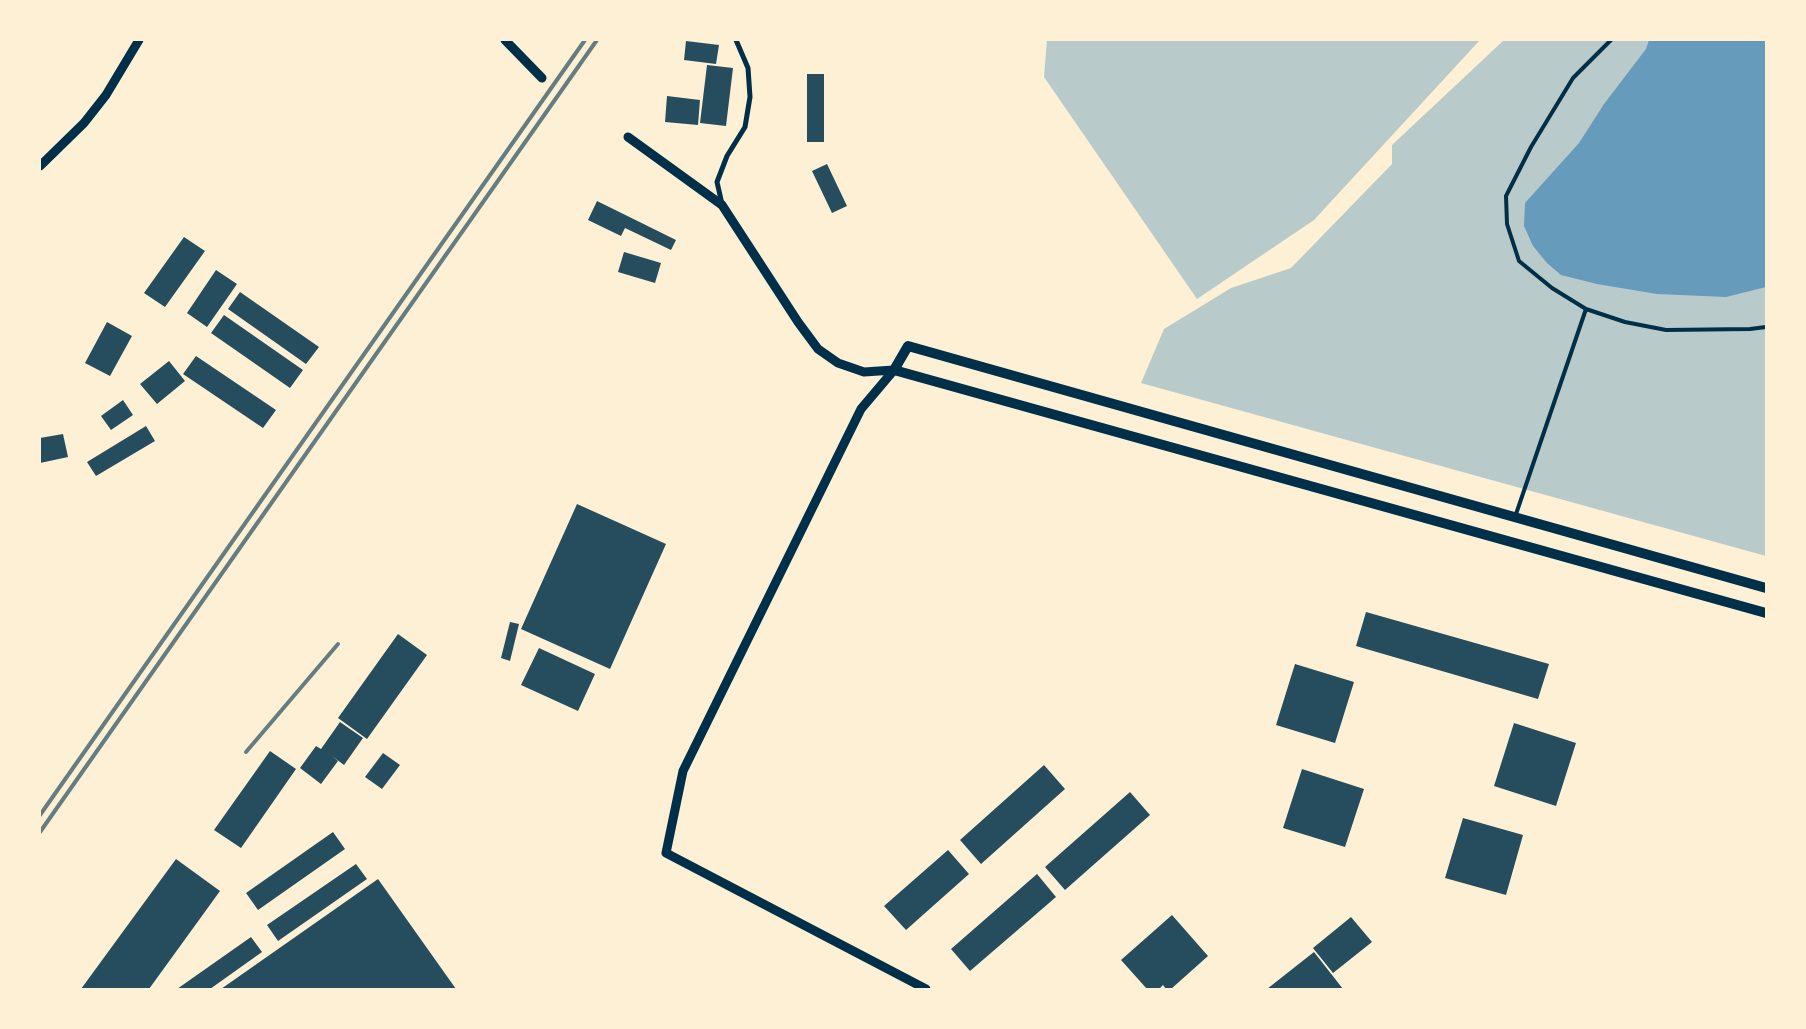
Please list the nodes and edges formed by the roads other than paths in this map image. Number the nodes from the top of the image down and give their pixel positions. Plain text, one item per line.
1 (139, 40) edge
2 (504, 40) edge
3 (736, 40) edge
4 (1611, 40) edge
5 (542, 78) dead end
6 (628, 137) dead end
7 (40, 166) edge
8 (722, 205) junction
9 (1586, 309) junction
10 (1766, 327) edge
11 (894, 370) junction
12 (1515, 517) junction
13 (1766, 588) edge
14 (1766, 612) edge
15 (926, 989) edge

1 - 7 street
2 - 5 street
3 - 8 street
4 - 9 lane
6 - 8 street
8 - 11 street
9 - 10 lane
9 - 12 lane
11 - 12 main road
11 - 14 main road
11 - 15 street
12 - 13 main road

